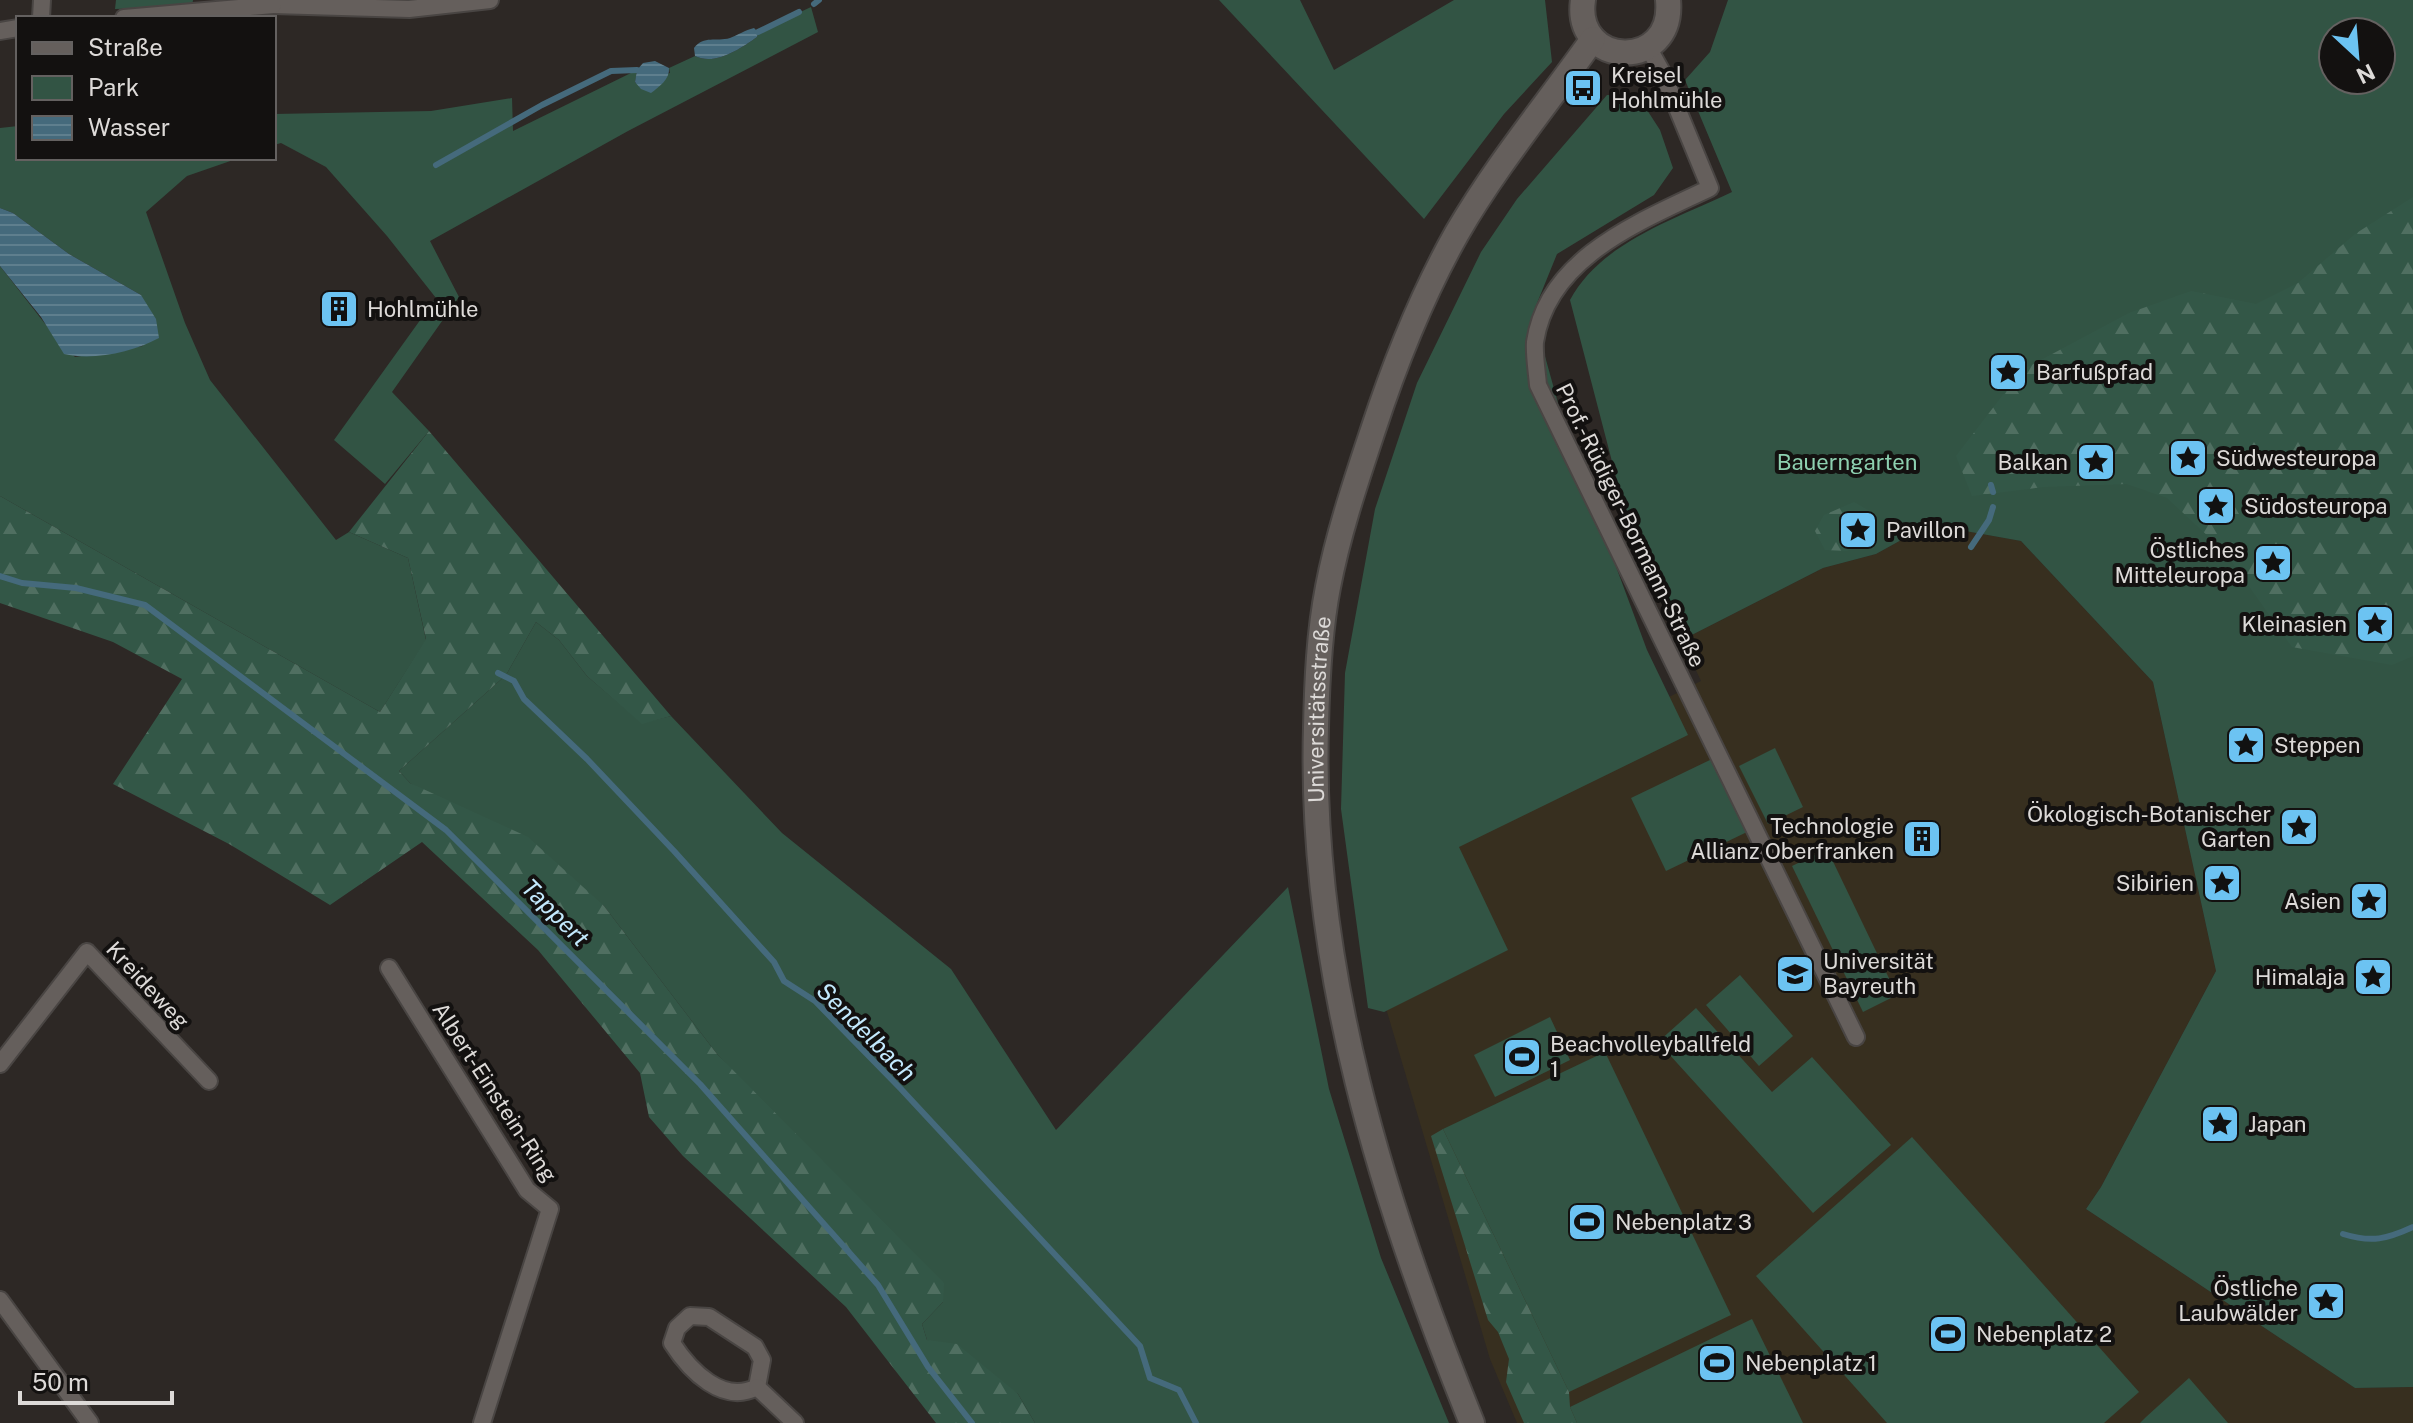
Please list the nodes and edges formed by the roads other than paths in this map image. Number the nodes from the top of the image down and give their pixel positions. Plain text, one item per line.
1 (490, 0) edge
2 (1583, 0) edge
3 (1668, 0) edge
4 (273, 3) edge
5 (153, 16) edge
6 (1593, 39) junction
7 (1648, 47) junction
8 (389, 968) dead end
9 (1856, 1037) dead end
10 (0, 1064) edge
11 (209, 1081) dead end
12 (0, 1300) edge
13 (757, 1387) junction
14 (90, 1423) edge
15 (482, 1423) edge
16 (795, 1423) edge
17 (1472, 1423) edge

1 - 4 street
2 - 6 main road
3 - 7 main road
4 - 5 street
6 - 7 main road
6 - 17 main road, Universitätsstraße
7 - 9 street, Prof.-Rüdiger-Bormann-Straße
8 - 15 street, Albert-Einstein-Ring
10 - 11 street, Kreideweg
12 - 14 street
13 - 13 street
13 - 16 street

